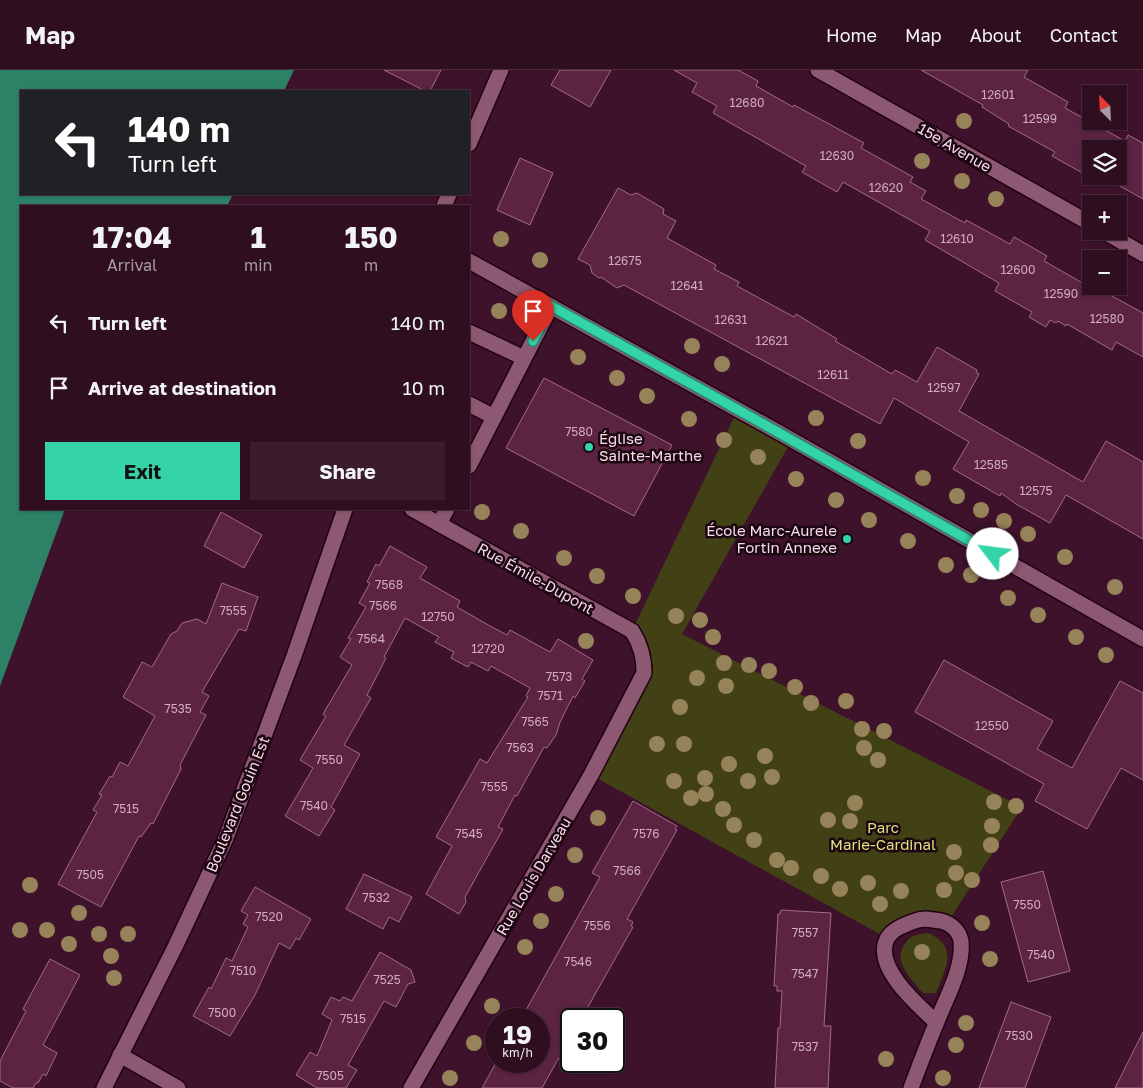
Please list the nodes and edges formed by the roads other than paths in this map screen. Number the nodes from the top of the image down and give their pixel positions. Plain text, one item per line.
1 (501, 70) edge
2 (818, 70) edge
3 (470, 142) edge
4 (1082, 219) edge
5 (1119, 240) edge
6 (1143, 254) edge
7 (470, 262) edge
8 (551, 306) junction
9 (470, 332) edge
10 (524, 358) junction
11 (470, 405) edge
12 (494, 417) junction
13 (470, 464) edge
14 (345, 510) edge
15 (414, 510) edge
16 (446, 510) edge
17 (439, 524) junction
18 (1143, 639) edge
19 (644, 660) joint
20 (936, 1022) junction
21 (120, 1055) junction
22 (104, 1088) edge
23 (178, 1088) edge
24 (411, 1088) edge
25 (911, 1088) edge

1 - 3 street
2 - 4 street, 15e Avenue
5 - 6 street
7 - 8 street
8 - 10 street
8 - 18 street
9 - 10 street
10 - 12 street
11 - 12 street
12 - 13 street
14 - 21 street, Boulevard Gouin Est
15 - 17 street, Rue Émile-Dupont
16 - 17 street
17 - 19 street, Rue Émile-Dupont
19 - 24 street, Rue Louis Darveau
20 - 20 street
20 - 25 street
21 - 22 street, Boulevard Gouin Est
21 - 23 street

